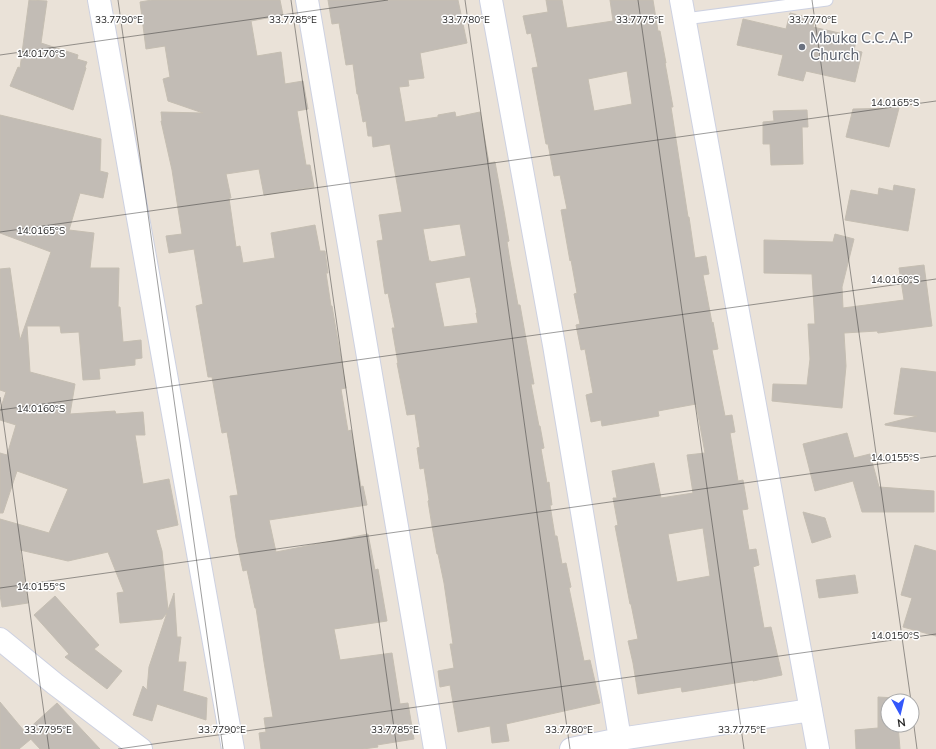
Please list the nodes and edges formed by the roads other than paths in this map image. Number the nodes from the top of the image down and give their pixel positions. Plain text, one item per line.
1 (99, 0) edge
2 (306, 0) edge
3 (491, 0) edge
4 (827, 0) edge
5 (683, 10) edge
6 (0, 639) edge
7 (811, 710) junction
8 (620, 739) junction
9 (141, 749) edge
10 (233, 749) edge
11 (435, 749) edge
12 (571, 749) edge
13 (818, 749) edge

1 - 10 street
2 - 11 street
3 - 8 street
4 - 5 lane
5 - 7 street
6 - 9 street
7 - 8 street
7 - 13 street
8 - 12 street

